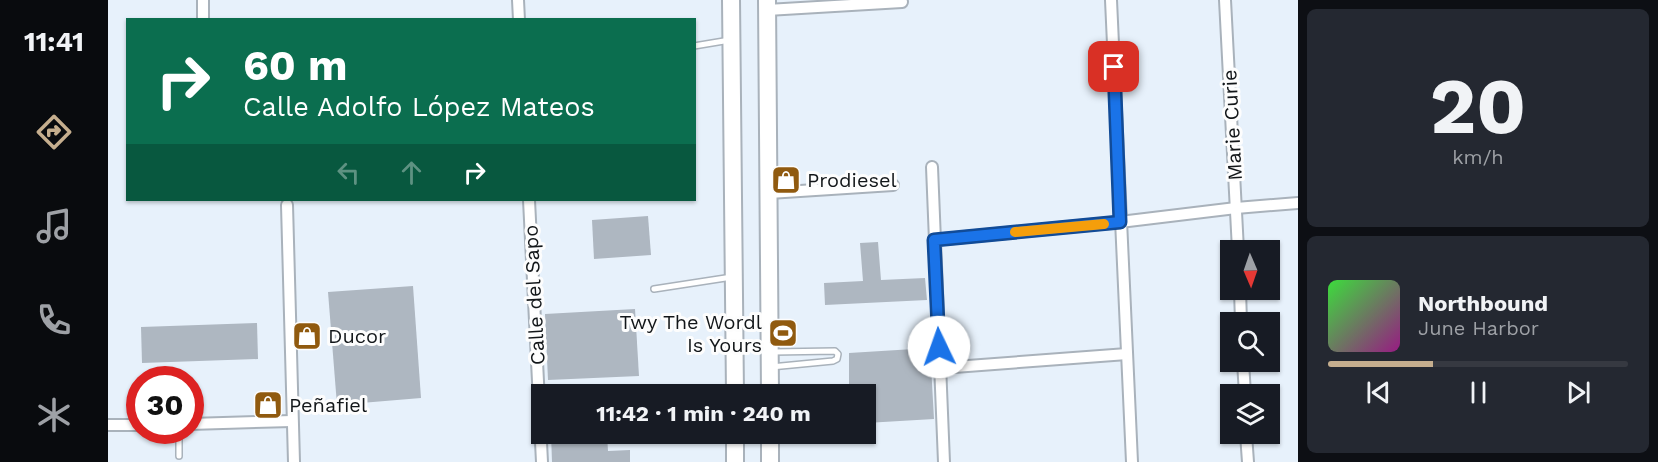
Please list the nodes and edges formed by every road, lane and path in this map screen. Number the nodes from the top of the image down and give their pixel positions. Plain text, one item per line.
1 (203, 0) edge
2 (518, 0) edge
3 (731, 0) edge
4 (1112, 0) edge
5 (1225, 0) edge
6 (902, 2) dead end
7 (767, 5) edge
8 (203, 18) edge
9 (519, 18) edge
10 (732, 40) junction
11 (696, 46) edge
12 (932, 167) dead end
13 (894, 185) dead end
14 (769, 193) junction
15 (529, 201) edge
16 (1298, 203) edge
17 (287, 205) dead end
18 (1236, 208) junction
19 (1120, 222) junction
20 (934, 240) junction
21 (1238, 240) edge
22 (734, 276) junction
23 (654, 289) dead end
24 (1127, 354) junction
25 (769, 359) junction
26 (940, 368) junction
27 (735, 384) edge
28 (770, 384) edge
29 (292, 421) junction
30 (204, 424) edge
31 (108, 425) edge
32 (126, 425) edge
33 (179, 444) edge
34 (735, 444) edge
35 (770, 444) edge
36 (1247, 444) edge
37 (179, 456) dead end
38 (294, 462) edge
39 (542, 462) edge
40 (735, 462) edge
41 (770, 462) edge
42 (944, 462) edge
43 (1132, 462) edge
44 (1248, 462) edge

1 - 8 street
2 - 9 street
3 - 10 main road
4 - 19 street
5 - 18 street, Marie Curie
6 - 7 street
7 - 14 main road
10 - 11 lane
10 - 22 main road
12 - 20 street
13 - 14 street
14 - 25 main road
15 - 39 street, Calle del Sapo
16 - 18 street
17 - 29 street
18 - 19 street
18 - 21 street, Marie Curie
19 - 20 street
19 - 24 street
20 - 26 street
22 - 23 lane
22 - 27 main road
24 - 26 street
24 - 43 street
25 - 25 lane
25 - 28 main road
26 - 42 street
29 - 30 street
29 - 38 street
31 - 32 street
33 - 37 lane
34 - 40 main road
35 - 41 main road
36 - 44 street

